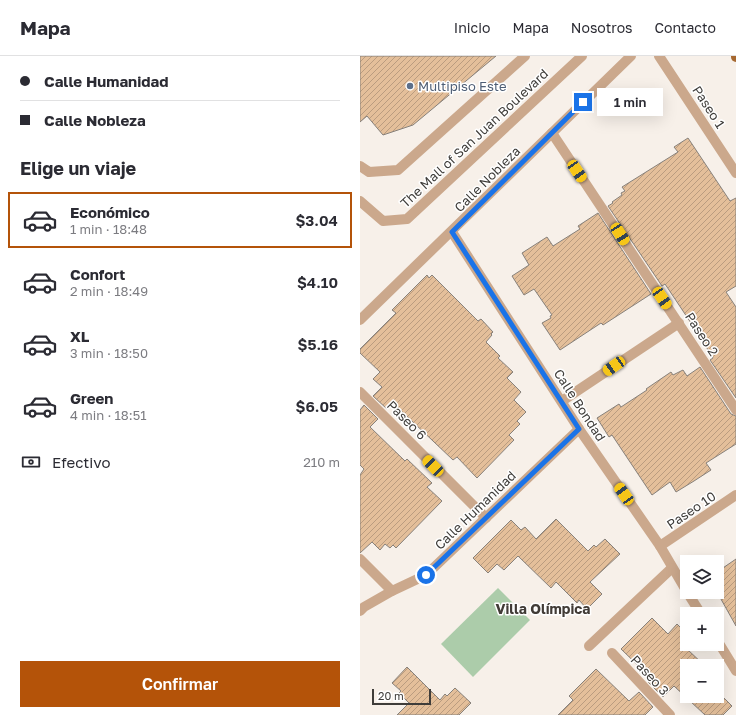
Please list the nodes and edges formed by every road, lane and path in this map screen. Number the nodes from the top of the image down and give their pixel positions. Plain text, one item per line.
1 (525, 56) edge
2 (582, 56) edge
3 (631, 56) edge
4 (659, 56) edge
5 (552, 133) junction
6 (360, 166) edge
7 (736, 173) edge
8 (360, 201) edge
9 (452, 232) junction
10 (360, 320) edge
11 (679, 323) junction
12 (360, 392) edge
13 (562, 401) junction
14 (736, 410) edge
15 (579, 429) junction
16 (736, 496) edge
17 (486, 518) junction
18 (660, 546) junction
19 (360, 559) edge
20 (672, 568) junction
21 (680, 581) edge
22 (392, 591) junction
23 (360, 611) edge
24 (589, 646) dead end
25 (724, 651) edge
26 (612, 653) dead end
27 (736, 670) edge
28 (670, 715) edge

1 - 6 street, The Mall of San Juan Boulevard
2 - 8 street, The Mall of San Juan Boulevard
3 - 5 street, Calle Nobleza
4 - 7 street, Paseo 1
5 - 9 street, Calle Nobleza
5 - 11 street, Paseo 2
9 - 10 street, Calle Nobleza
9 - 13 street, Calle Bondad
11 - 13 street
11 - 14 street, Paseo 2
12 - 17 street, Paseo 6
13 - 15 street, Calle Bondad
15 - 17 street, Calle Humanidad
15 - 18 street, Calle Bondad
16 - 18 street, Paseo 10
17 - 22 street, Calle Humanidad
18 - 20 street, Calle Bondad
19 - 22 street
20 - 21 street, Calle Bondad
20 - 24 street
22 - 23 street, Calle Humanidad
25 - 27 street
26 - 28 street, Paseo 3

